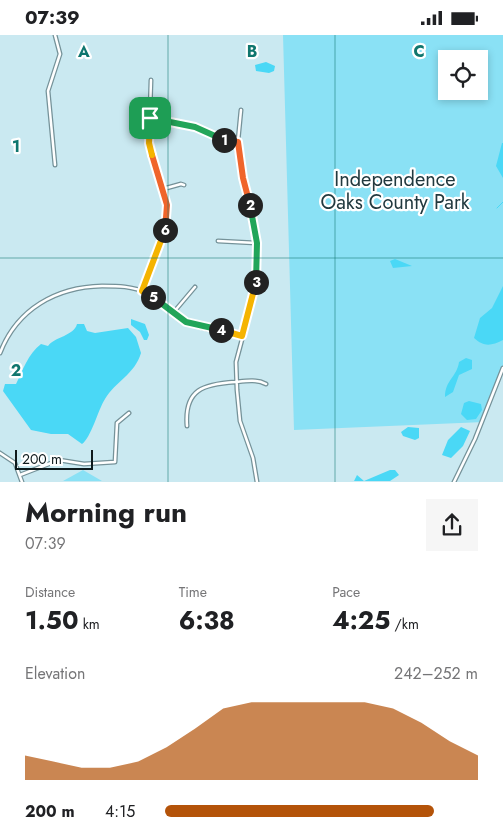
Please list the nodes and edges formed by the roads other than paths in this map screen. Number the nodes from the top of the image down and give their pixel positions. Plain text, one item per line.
1 (55, 35) edge
2 (152, 80) dead end
3 (241, 110) dead end
4 (150, 118) junction
5 (238, 142) junction
6 (55, 165) dead end
7 (184, 185) dead end
8 (163, 189) junction
9 (218, 241) dead end
10 (257, 243) junction
11 (195, 287) dead end
12 (142, 291) junction
13 (173, 313) junction
14 (242, 336) junction
15 (0, 353) edge
16 (503, 368) edge
17 (237, 382) junction
18 (266, 384) dead end
19 (129, 413) dead end
20 (187, 426) dead end
21 (0, 453) edge
22 (20, 475) junction
23 (22, 481) edge
24 (257, 481) edge
25 (454, 481) edge

1 - 6 street
2 - 4 street
3 - 5 street
4 - 5 street
4 - 8 street
5 - 10 street
7 - 8 street
8 - 12 street
9 - 10 street
10 - 14 street
11 - 13 street
12 - 13 street
12 - 15 street
13 - 14 street
14 - 17 street
16 - 25 street
17 - 18 street
17 - 20 street
17 - 24 street
19 - 22 street
21 - 22 street
22 - 23 street

